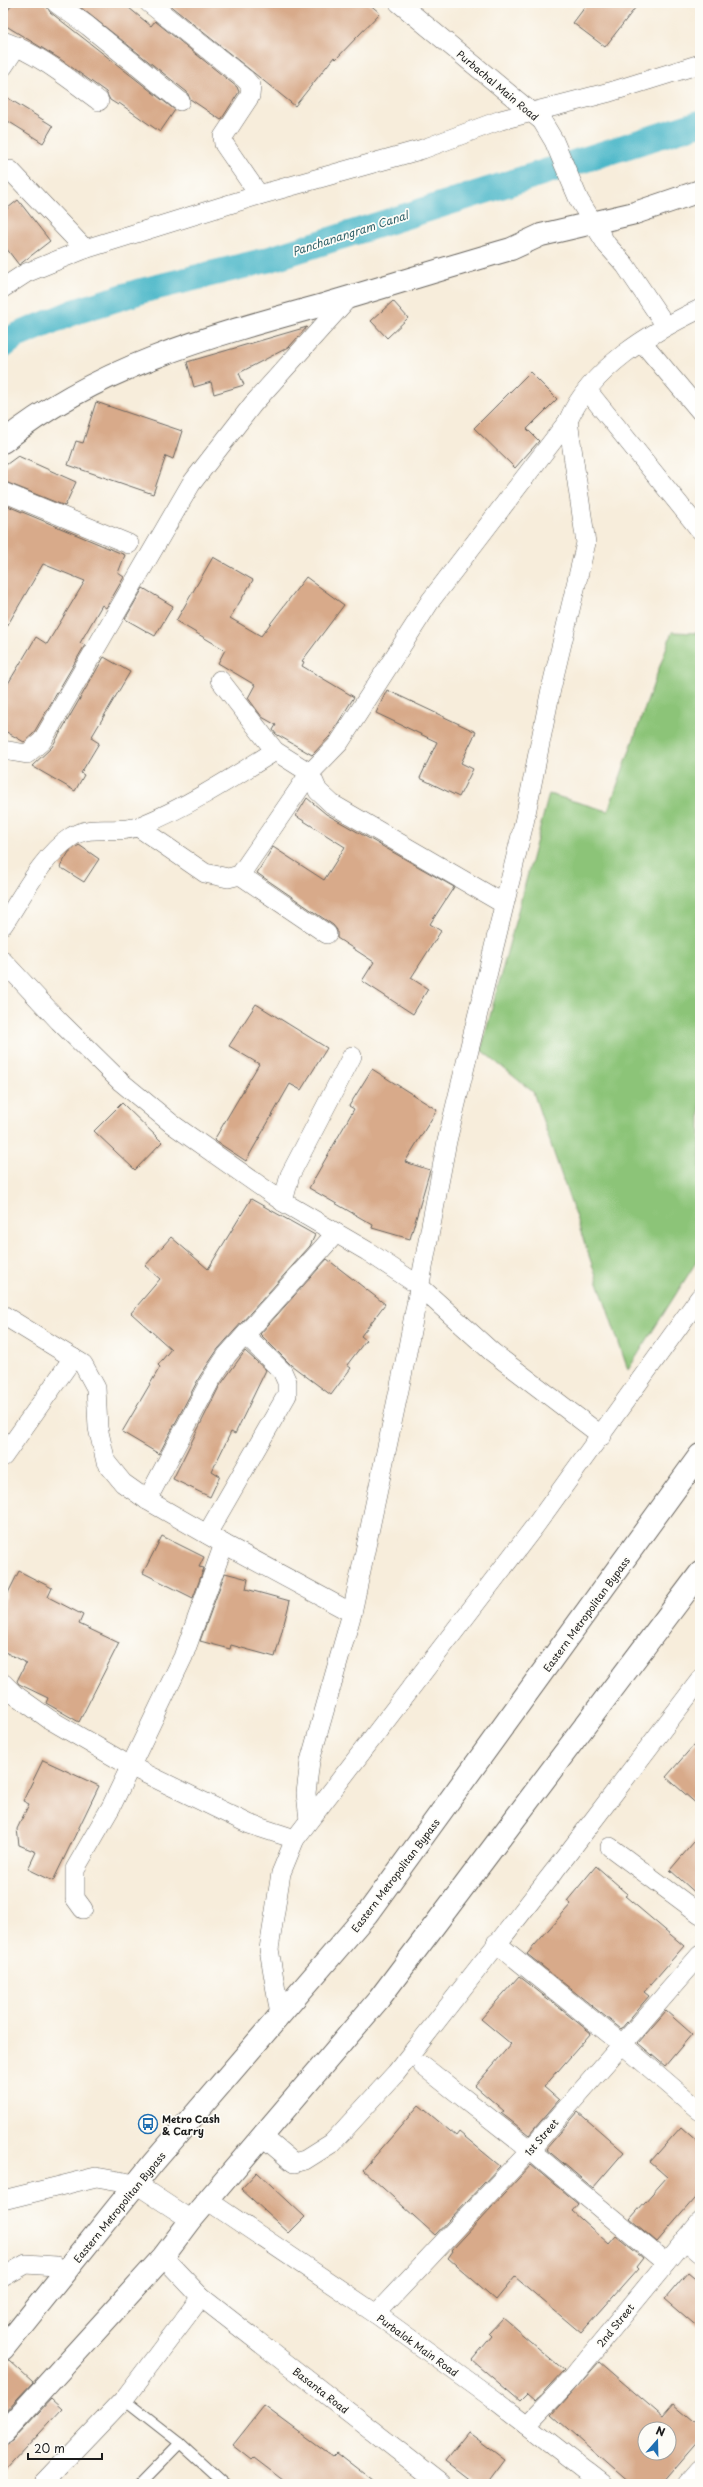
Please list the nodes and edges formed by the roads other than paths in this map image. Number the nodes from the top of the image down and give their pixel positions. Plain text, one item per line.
1 (56, 3) edge
2 (148, 3) edge
3 (399, 3) edge
4 (10, 43) edge
5 (700, 64) edge
6 (3, 67) edge
7 (180, 100) dead end
8 (99, 101) dead end
9 (531, 112) junction
10 (10, 170) dead end
11 (700, 192) edge
12 (259, 195) junction
13 (592, 222) junction
14 (85, 249) junction
15 (3, 288) edge
16 (350, 296) junction
17 (700, 309) edge
18 (666, 326) junction
19 (642, 342) junction
20 (587, 390) junction
21 (700, 411) edge
22 (568, 422) junction
23 (3, 442) edge
24 (3, 492) edge
25 (700, 530) edge
26 (128, 544) dead end
27 (220, 680) dead end
28 (3, 750) edge
29 (275, 752) junction
30 (310, 773) junction
31 (138, 827) junction
32 (240, 875) junction
33 (504, 904) junction
34 (3, 926) edge
35 (327, 934) dead end
36 (3, 961) edge
37 (352, 1056) dead end
38 (283, 1202) junction
39 (336, 1233) junction
40 (418, 1285) junction
41 (700, 1297) edge
42 (3, 1315) edge
43 (245, 1334) junction
44 (73, 1358) junction
45 (602, 1436) junction
46 (700, 1455) edge
47 (3, 1457) edge
48 (147, 1500) junction
49 (207, 1534) junction
50 (224, 1544) junction
51 (700, 1573) edge
52 (352, 1613) junction
53 (700, 1680) edge
54 (3, 1683) edge
55 (130, 1766) junction
56 (309, 1820) junction
57 (295, 1839) junction
58 (610, 1847) dead end
59 (83, 1910) dead end
60 (700, 1914) edge
61 (496, 1944) junction
62 (700, 1955) edge
63 (280, 2015) junction
64 (622, 2044) junction
65 (423, 2066) dead end
66 (700, 2111) edge
67 (262, 2136) junction
68 (530, 2150) junction
69 (136, 2184) junction
70 (3, 2200) edge
71 (208, 2200) junction
72 (190, 2220) junction
73 (700, 2222) edge
74 (685, 2240) junction
75 (700, 2253) edge
76 (163, 2257) junction
77 (666, 2263) junction
78 (65, 2274) junction
79 (3, 2277) edge
80 (201, 2297) junction
81 (376, 2314) junction
82 (3, 2349) edge
83 (124, 2399) junction
84 (526, 2425) junction
85 (3, 2433) edge
86 (180, 2443) junction
87 (700, 2469) edge
88 (43, 2484) edge
89 (140, 2484) edge
90 (225, 2484) edge
91 (441, 2484) edge
92 (603, 2484) edge
93 (687, 2484) edge

1 - 7 street
2 - 12 street
3 - 9 street, Purbachal Main Road
4 - 6 street
4 - 8 street
5 - 9 street
9 - 12 street
9 - 13 street, Purbachal Main Road
10 - 14 street
11 - 13 main road
12 - 14 street
13 - 16 main road
13 - 18 street, Purbachal Main Road
14 - 15 street
16 - 23 main road
16 - 28 street
17 - 18 street
18 - 19 street
19 - 20 street
19 - 21 street
20 - 22 street
20 - 25 street
22 - 30 street
22 - 33 street
24 - 26 street
27 - 29 street
29 - 30 street
29 - 31 street
30 - 32 street
30 - 33 street
31 - 32 street
31 - 34 street
32 - 35 street
33 - 40 street
36 - 38 street
37 - 38 street
38 - 39 street
39 - 40 street
39 - 43 street
40 - 45 street
40 - 52 street
41 - 45 street
42 - 44 street
43 - 48 street
43 - 49 street
44 - 47 street
44 - 48 street
45 - 56 street
46 - 63 main road, Eastern Metropolitan Bypass
48 - 49 street
49 - 50 street
50 - 52 street
50 - 55 street
51 - 67 main road
52 - 56 street
53 - 61 street
54 - 55 street
55 - 57 street
55 - 59 street
56 - 57 street
57 - 63 street
58 - 60 street
61 - 64 street
61 - 67 street
62 - 64 street, 1st Street
63 - 69 main road, Eastern Metropolitan Bypass
64 - 66 street
64 - 68 street, 1st Street
65 - 68 street
67 - 71 main road
68 - 77 street
68 - 81 street, 1st Street
69 - 70 street
69 - 72 street
69 - 78 main road, Eastern Metropolitan Bypass
71 - 72 main road
71 - 81 street, Purbalok Main Road
72 - 76 main road
73 - 74 street, 2nd Street
74 - 75 street
74 - 77 street, 2nd Street
76 - 80 street, Basanta Road
76 - 85 main road
77 - 84 street, 2nd Street
78 - 79 street
78 - 82 main road, Eastern Metropolitan Bypass
80 - 83 street
80 - 91 street, Basanta Road
81 - 84 street, Purbalok Main Road
83 - 86 lane
83 - 88 street
84 - 92 street, Purbalok Main Road
86 - 89 lane
86 - 90 lane
87 - 93 street

